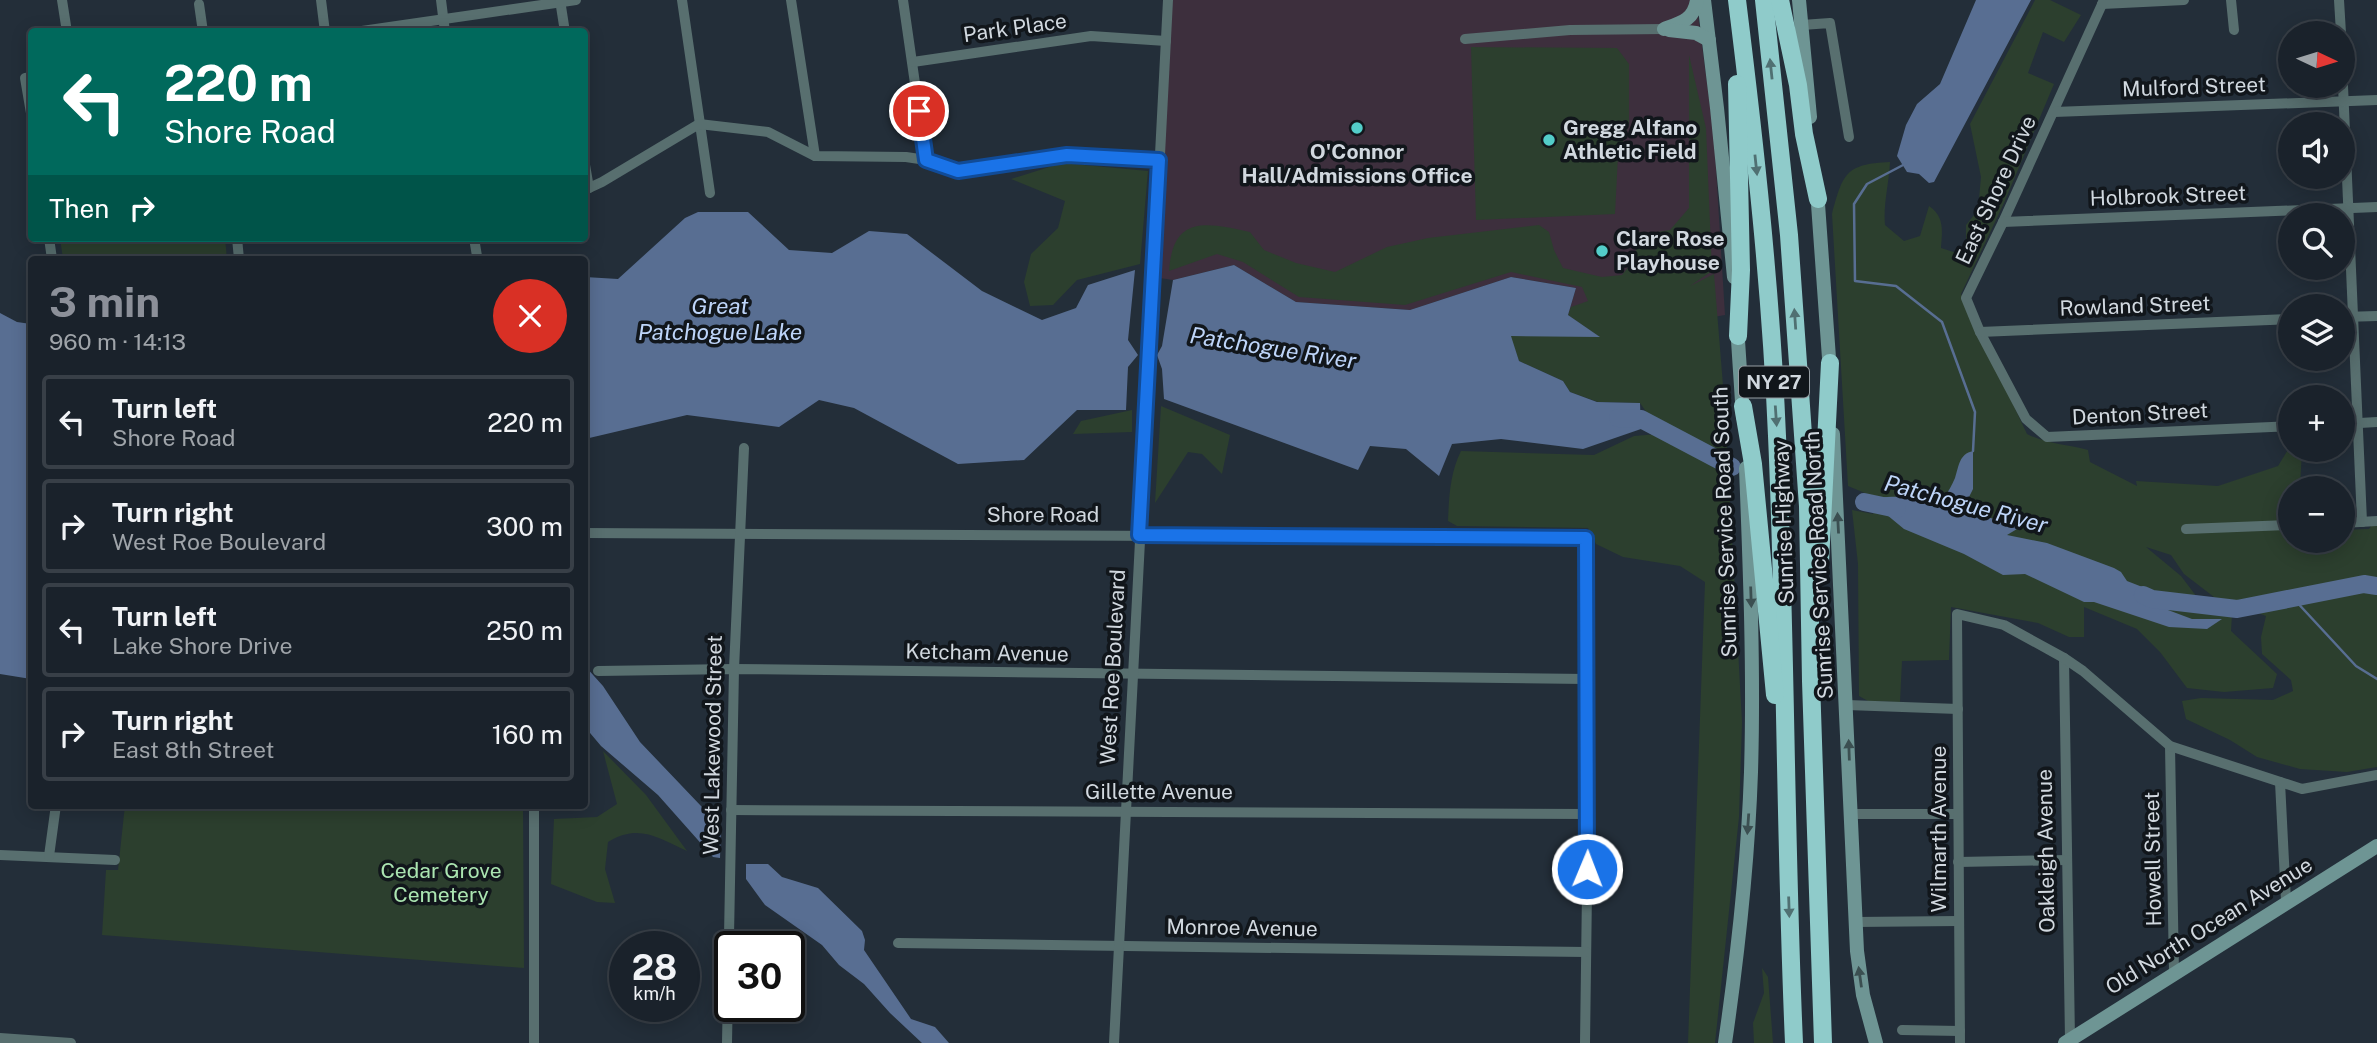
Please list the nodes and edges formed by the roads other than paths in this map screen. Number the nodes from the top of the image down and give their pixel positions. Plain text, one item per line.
1 (62, 0) edge
2 (321, 0) edge
3 (441, 0) edge
4 (576, 0) edge
5 (682, 0) edge
6 (791, 0) edge
7 (903, 0) edge
8 (1168, 0) edge
9 (1697, 0) edge
10 (1704, 0) edge
11 (1737, 0) edge
12 (1763, 0) edge
13 (1780, 0) edge
14 (1799, 0) edge
15 (2184, 0) edge
16 (2231, 0) edge
17 (2339, 0) edge
18 (560, 1) edge
19 (2103, 2) edge
20 (199, 4) dead end
21 (443, 20) junction
22 (2340, 21) edge
23 (1802, 25) junction
24 (66, 28) edge
25 (202, 28) edge
26 (324, 28) edge
27 (384, 28) edge
28 (444, 28) edge
29 (564, 28) edge
30 (1664, 29) junction
31 (2234, 30) dead end
32 (1465, 39) dead end
33 (1709, 40) junction
34 (1166, 41) junction
35 (912, 62) junction
36 (2377, 100) edge
37 (2343, 101) junction
38 (2054, 112) junction
39 (699, 124) junction
40 (1849, 137) dead end
41 (815, 156) junction
42 (926, 160) junction
43 (1159, 160) junction
44 (588, 187) edge
45 (710, 193) dead end
46 (1818, 199) junction
47 (2348, 203) edge
48 (2377, 208) edge
49 (2355, 209) edge
50 (2278, 212) edge
51 (2003, 222) junction
52 (475, 242) edge
53 (477, 256) dead end
54 (2377, 316) edge
55 (2355, 317) edge
56 (2278, 321) edge
57 (1980, 332) junction
58 (1738, 336) junction
59 (1830, 363) junction
60 (2353, 371) edge
61 (2012, 394) joint
62 (1743, 406) junction
63 (2377, 422) edge
64 (2357, 423) junction
65 (2278, 427) edge
66 (744, 448) dead end
67 (2377, 521) edge
68 (2355, 522) edge
69 (2362, 522) junction
70 (2278, 525) edge
71 (2186, 529) dead end
72 (588, 533) edge
73 (740, 533) junction
74 (1139, 535) junction
75 (2064, 658) junction
76 (734, 669) junction
77 (598, 671) dead end
78 (1132, 674) junction
79 (1586, 679) junction
80 (1811, 681) junction
81 (1847, 705) junction
82 (1958, 709) junction
83 (2170, 746) junction
84 (1786, 765) junction
85 (2377, 775) edge
86 (2280, 782) junction
87 (55, 809) edge
88 (534, 809) edge
89 (731, 810) junction
90 (1126, 810) junction
91 (1588, 814) junction
92 (1851, 814) junction
93 (1958, 814) junction
94 (2377, 846) edge
95 (0, 855) edge
96 (49, 856) junction
97 (115, 860) dead end
98 (2067, 860) junction
99 (1958, 862) junction
100 (2286, 901) junction
101 (1959, 921) junction
102 (1855, 922) junction
103 (898, 943) dead end
104 (1119, 945) junction
105 (1586, 952) junction
106 (2174, 972) junction
107 (1902, 1030) dead end
108 (1960, 1031) junction
109 (0, 1038) edge
110 (2068, 1042) edge
111 (71, 1043) edge
112 (534, 1043) edge
113 (727, 1043) edge
114 (1114, 1043) edge
115 (1584, 1043) edge
116 (1725, 1043) edge
117 (1794, 1043) edge
118 (1824, 1043) edge
119 (1876, 1043) edge
120 (1961, 1043) edge

1 - 24 street
2 - 26 street
3 - 21 street
4 - 18 street
5 - 39 street
6 - 41 street
7 - 35 street
8 - 34 street, West Roe Boulevard
9 - 30 main road
10 - 33 main road, Sunrise Service Road South
11 - 58 highway
11 -> 84 highway, Sunrise Highway / NY 27
80 -> 12 highway, Sunrise Highway / NY 27
13 - 46 highway
14 - 23 main road, Sunrise Service Road North
15 - 19 street
16 - 31 street
17 - 22 street
18 - 21 street
18 - 29 street
19 - 38 street, East Shore Drive
20 - 25 street
21 - 27 street
21 - 28 street
23 - 40 street
23 - 46 main road, Sunrise Service Road North
30 - 32 street
30 - 33 main road
33 - 58 main road, Sunrise Service Road South
34 - 35 street, Park Place
34 - 43 street, West Roe Boulevard
35 - 42 street
36 - 37 street, Mulford Street
37 - 38 street, Mulford Street
37 - 47 street
38 - 51 street, East Shore Drive
39 - 41 street
39 - 44 street
39 - 45 street
41 - 42 street
42 - 43 street
43 - 74 street, West Roe Boulevard
46 - 59 main road, Sunrise Service Road North
48 - 49 street, Holbrook Street
50 - 51 street, Holbrook Street
51 - 57 street, East Shore Drive
52 - 53 street
54 - 55 street
56 - 57 street, Rowland Street
57 - 61 street, East Shore Drive
58 - 62 main road, Sunrise Service Road South
59 - 80 highway
81 -> 59 main road, Sunrise Service Road North
60 - 64 street
61 - 65 street, Denton Street
62 - 84 highway
62 -> 116 main road, Sunrise Service Road South
63 - 64 street
64 - 69 street
66 - 73 street, West Lakewood Street
67 - 69 street
68 - 69 street
70 - 71 street
72 - 73 street, Shore Road
73 - 74 street, Shore Road
73 - 76 street, West Lakewood Street
74 - 78 street, West Roe Boulevard
74 - 79 street, Shore Road
75 - 82 street, Wilmarth Avenue
75 - 83 street
75 - 98 street, Oakleigh Avenue
76 - 77 street, Ketcham Avenue
76 - 78 street, Ketcham Avenue
76 - 89 street, West Lakewood Street
78 - 79 street, Ketcham Avenue
78 - 90 street, West Roe Boulevard
79 - 91 street
80 - 118 highway, Sunrise Highway / NY 27
81 - 82 street
92 -> 81 main road, Sunrise Service Road North
82 - 93 street, Wilmarth Avenue
83 - 86 street
83 - 106 street, Howell Street
84 -> 117 highway, Sunrise Highway / NY 27
85 - 86 street
86 - 100 street
87 - 96 street
88 - 112 street
89 - 90 street, Gillette Avenue
89 - 113 street, West Lakewood Street
90 - 91 street, Gillette Avenue
90 - 104 street, West Roe Boulevard
91 - 105 street
92 - 93 street
92 - 102 main road, Sunrise Service Road North
93 - 99 street, Wilmarth Avenue
94 - 100 main road, Old North Ocean Avenue
95 - 96 street
96 - 97 street
98 - 99 street
98 - 110 street, Oakleigh Avenue
99 - 101 street, Wilmarth Avenue
100 - 106 main road, Old North Ocean Avenue
101 - 102 street
101 - 108 street, Wilmarth Avenue
119 -> 102 main road, Sunrise Service Road North
103 - 104 street, Monroe Avenue
104 - 105 street, Monroe Avenue
104 - 114 street, West Roe Boulevard
105 - 115 street
106 - 110 main road, Old North Ocean Avenue
107 - 108 street
108 - 120 street, Wilmarth Avenue
109 - 111 street

